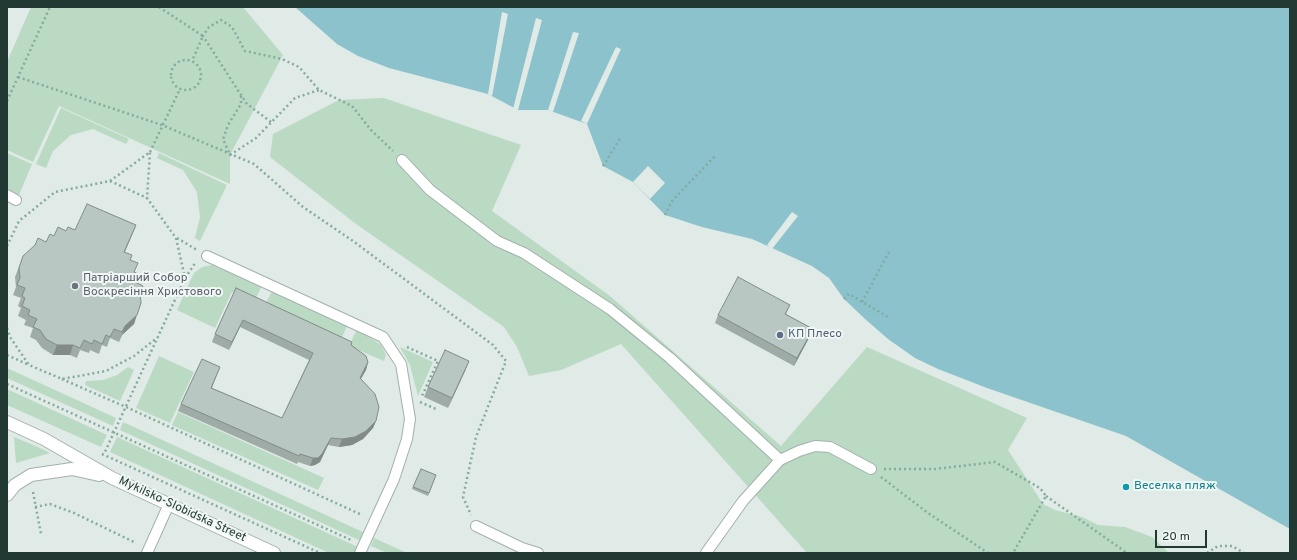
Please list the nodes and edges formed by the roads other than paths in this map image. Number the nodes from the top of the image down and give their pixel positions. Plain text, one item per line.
1 (402, 160) road end
2 (207, 256) dead end
3 (7, 422) edge
4 (780, 460) junction
5 (871, 469) road end
6 (112, 478) junction
7 (7, 495) edge
8 (169, 504) junction
9 (476, 526) road end
10 (362, 550) edge
11 (148, 551) edge
12 (274, 553) edge
13 (538, 553) edge
14 (706, 553) edge

1 - 4 lane
2 - 10 lane
3 - 6 street, Mykilsko-Slobidska Street
4 - 5 lane
4 - 14 lane
6 - 7 street, Mykilsko-Slobidska Street
6 - 8 street, Mykilsko-Slobidska Street
8 - 11 lane
8 - 12 street, Mykilsko-Slobidska Street
9 - 13 lane

